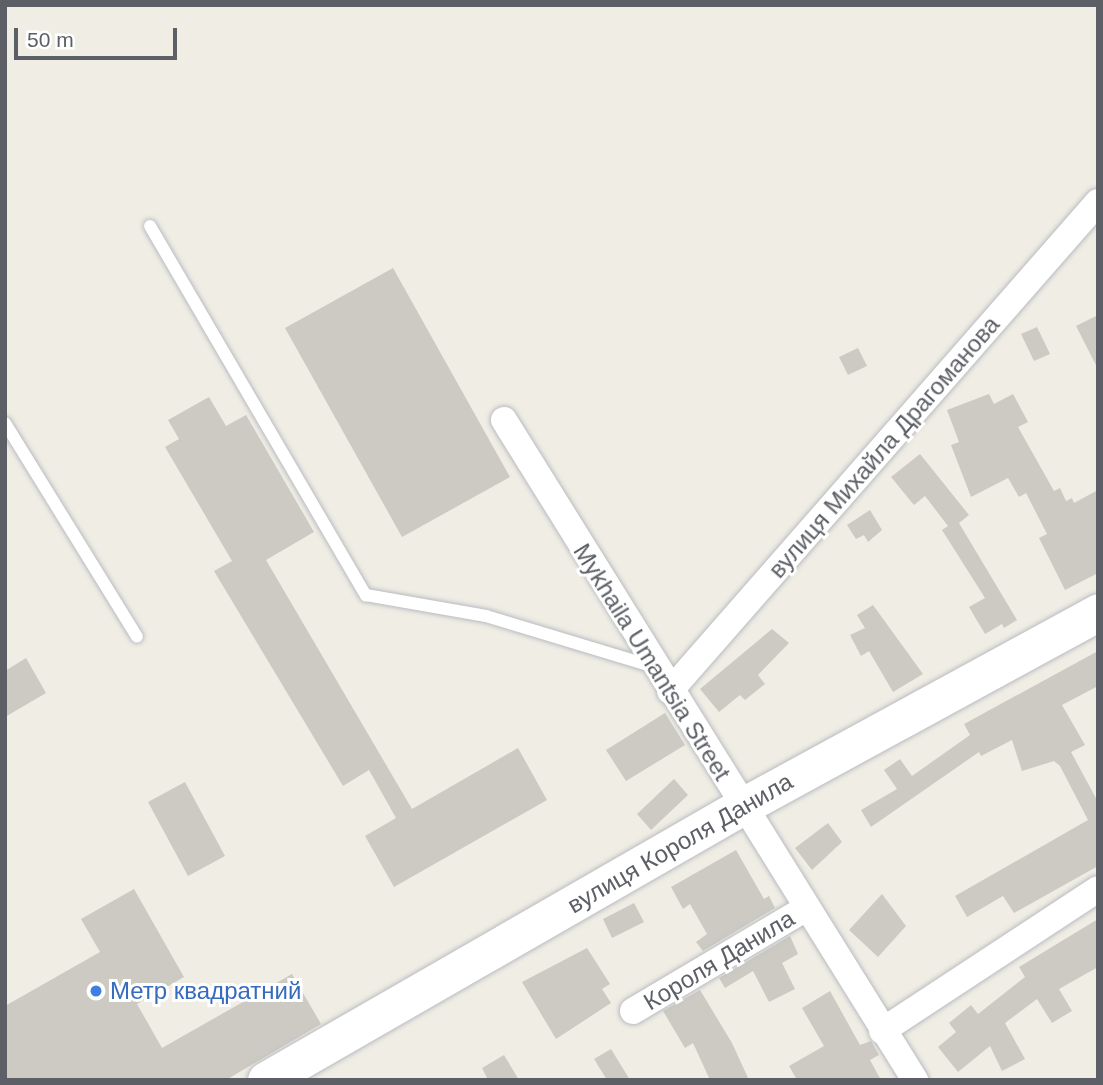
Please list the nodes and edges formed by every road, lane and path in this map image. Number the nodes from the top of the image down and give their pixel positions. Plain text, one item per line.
1 (1098, 202) edge
2 (150, 226) dead end
3 (504, 420) dead end
4 (5, 423) edge
5 (1098, 612) edge
6 (138, 637) dead end
7 (656, 667) junction
8 (670, 691) junction
9 (741, 807) junction
10 (1098, 889) edge
11 (805, 909) junction
12 (633, 1011) dead end
13 (881, 1031) junction
14 (267, 1080) edge
15 (915, 1080) edge

1 - 8 street, вулиця Михайла Драгоманова
2 - 7 lane
3 - 7 street, Mykhaila Umantsia Street
4 - 6 lane
5 - 9 main road, вулиця Короля Данила
7 - 8 street, Mykhaila Umantsia Street
8 - 9 street, Mykhaila Umantsia Street
9 - 11 street, Mykhaila Umantsia Street
9 - 14 main road, вулиця Короля Данила
10 - 13 street
11 - 12 street, Короля Данила
11 - 13 street, Mykhaila Umantsia Street
13 - 15 street, Mykhaila Umantsia Street

